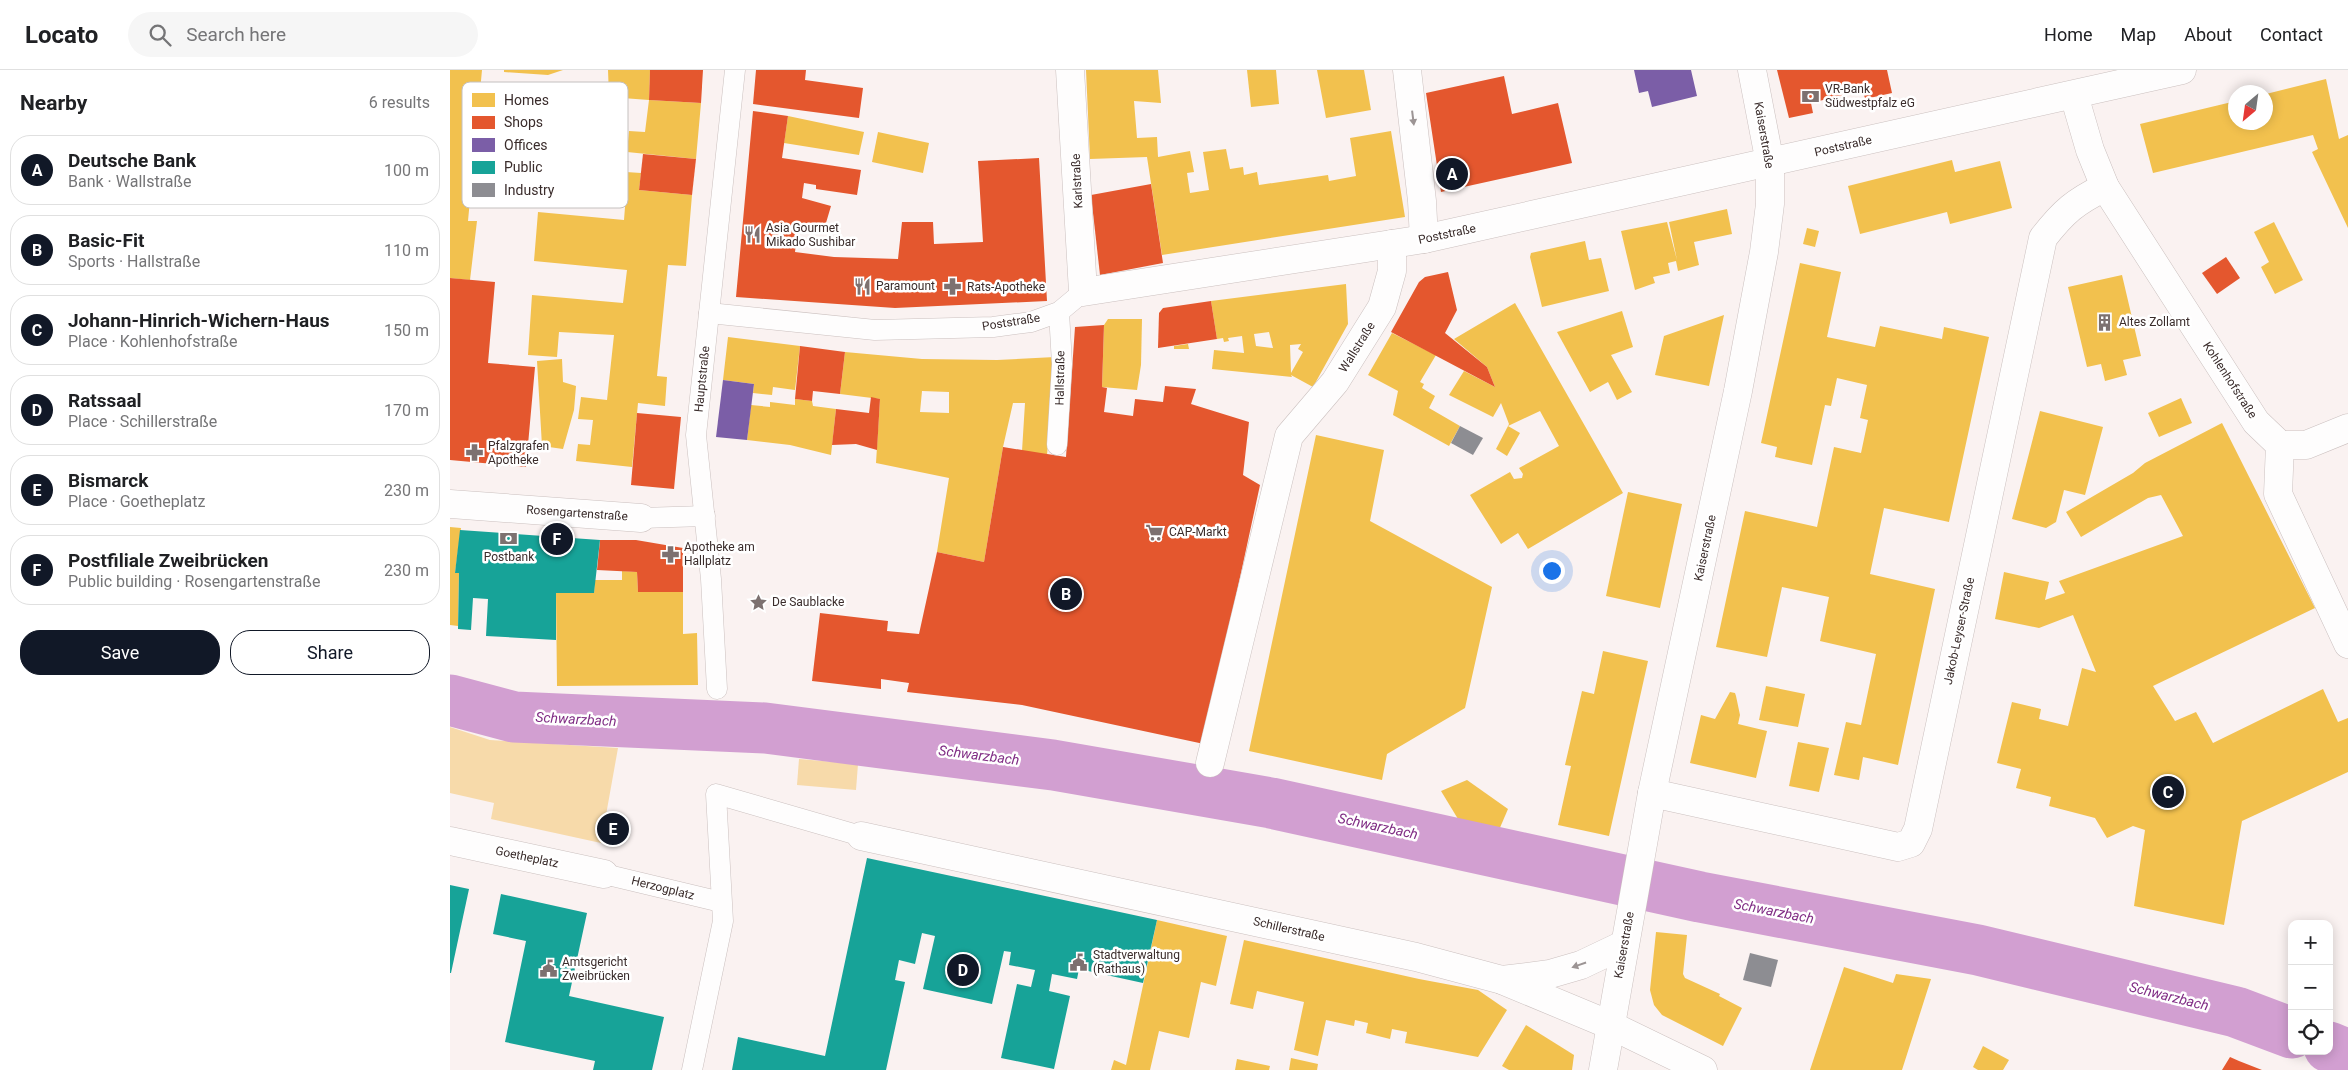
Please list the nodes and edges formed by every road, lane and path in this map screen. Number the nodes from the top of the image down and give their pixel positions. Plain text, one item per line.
1 (735, 70) edge
2 (1407, 70) edge
3 (1752, 70) edge
4 (2182, 70) edge
5 (1070, 73) edge
6 (2155, 73) edge
7 (2074, 95) junction
8 (1770, 163) junction
9 (2105, 187) junction
10 (1424, 239) junction
11 (1392, 244) junction
12 (1083, 292) junction
13 (1059, 312) junction
14 (709, 314) junction
15 (2348, 428) edge
16 (1057, 445) dead end
17 (2280, 445) junction
18 (450, 504) edge
19 (705, 516) junction
20 (641, 518) joint
21 (2348, 644) edge
22 (717, 689) dead end
23 (1210, 763) dead end
24 (1652, 793) junction
25 (860, 836) joint
26 (450, 841) edge
27 (604, 874) joint
28 (722, 902) junction
29 (1624, 941) junction
30 (1502, 980) junction
31 (1610, 1025) junction
32 (692, 1070) edge
33 (1603, 1070) edge
34 (1703, 1070) edge

1 - 14 street, Hauptstraße
2 -> 10 street
3 - 8 street, Kaiserstraße
4 - 6 street, Poststraße
5 - 12 street, Karlstraße
6 - 7 street, Poststraße
7 - 8 street, Poststraße
7 - 9 street, Kohlenhofstraße
8 - 10 street, Poststraße
8 - 24 street, Kaiserstraße
9 - 17 street, Kohlenhofstraße
9 - 24 street, Jakob-Leyser-Straße
10 - 11 street, Poststraße
11 - 12 street, Poststraße
11 - 23 street, Wallstraße
12 - 13 street, Poststraße
13 - 14 street, Poststraße
13 - 16 street, Hallstraße
14 - 19 street, Hauptstraße
15 - 17 street
17 - 21 street
18 - 20 street, Rosengartenstraße
19 - 20 street, Rosengartenstraße
19 - 22 street, Hauptstraße
24 - 29 street, Kaiserstraße
25 - 28 street
25 - 30 street, Schillerstraße
26 - 27 street, Goetheplatz
27 - 28 street, Herzogplatz
28 - 32 street
29 -> 30 street
29 - 31 street, Kaiserstraße
30 - 31 street, Schillerstraße
31 - 33 street, Kaiserstraße
31 - 34 street, Schillerstraße

